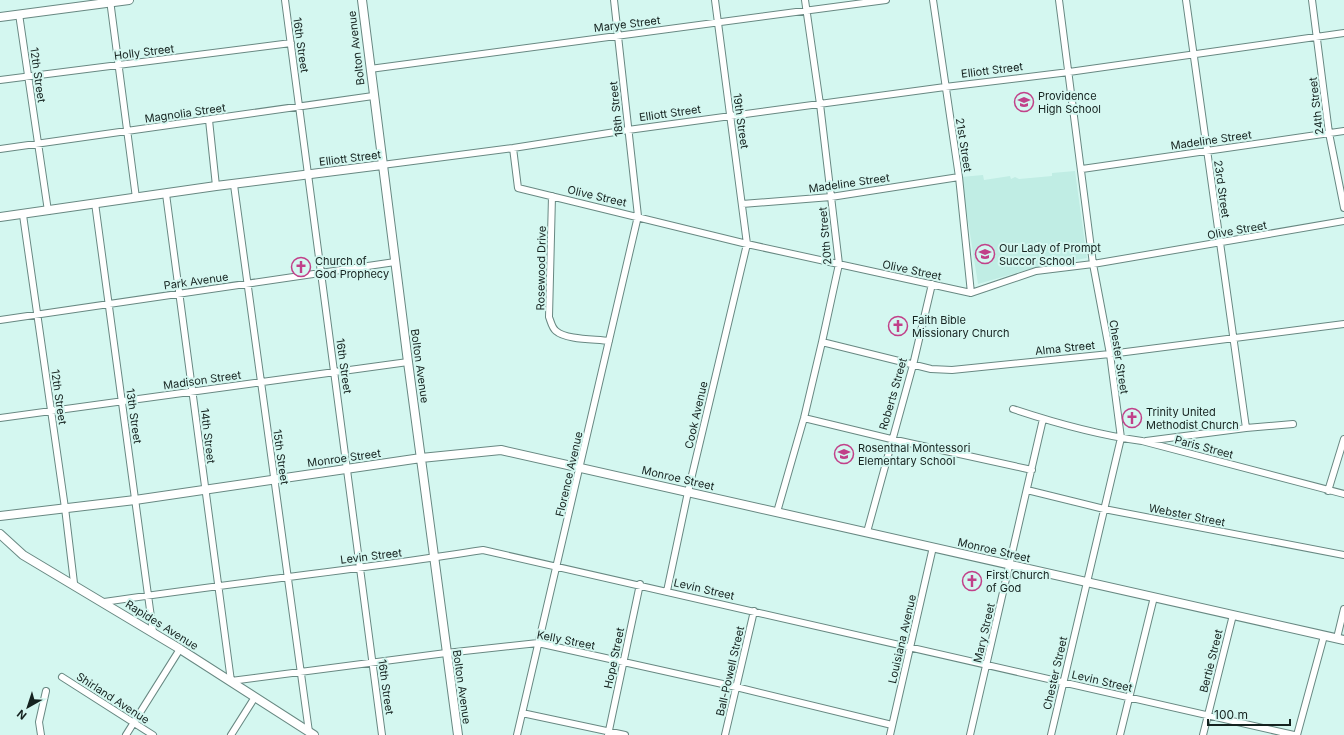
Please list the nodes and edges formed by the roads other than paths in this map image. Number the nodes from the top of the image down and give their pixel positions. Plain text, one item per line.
1 (129, 0) edge
2 (285, 0) edge
3 (362, 0) edge
4 (614, 0) edge
5 (715, 0) edge
6 (805, 0) edge
7 (886, 0) edge
8 (933, 0) edge
9 (1059, 0) edge
10 (1186, 0) edge
11 (1312, 0) edge
12 (110, 1) edge
13 (807, 11) junction
14 (19, 14) junction
15 (0, 17) edge
16 (718, 23) junction
17 (1344, 33) edge
18 (618, 36) junction
19 (1318, 36) junction
20 (291, 43) junction
21 (1195, 53) junction
22 (119, 65) junction
23 (370, 68) junction
24 (1069, 72) junction
25 (28, 76) junction
26 (0, 80) edge
27 (945, 87) junction
28 (373, 96) junction
29 (820, 104) junction
30 (300, 107) junction
31 (730, 116) junction
32 (209, 120) junction
33 (628, 130) junction
34 (128, 131) junction
35 (1344, 131) edge
36 (1329, 133) junction
37 (38, 144) junction
38 (513, 148) junction
39 (0, 149) edge
40 (1207, 150) junction
41 (382, 165) junction
42 (1082, 170) junction
43 (308, 175) junction
44 (959, 177) junction
45 (234, 185) junction
46 (216, 186) junction
47 (166, 194) junction
48 (552, 196) junction
49 (831, 197) junction
50 (136, 198) junction
51 (94, 203) junction
52 (742, 204) junction
53 (1344, 208) edge
54 (48, 211) junction
55 (23, 215) junction
56 (638, 216) junction
57 (0, 217) edge
58 (1344, 221) edge
59 (1220, 243) junction
60 (747, 244) junction
61 (395, 262) junction
62 (839, 264) junction
63 (1093, 264) junction
64 (321, 272) junction
65 (247, 284) junction
66 (932, 284) junction
67 (180, 293) junction
68 (971, 293) junction
69 (109, 304) junction
70 (38, 316) junction
71 (1344, 318) edge
72 (0, 320) edge
73 (1336, 324) junction
74 (1344, 324) edge
75 (1232, 338) junction
76 (609, 341) junction
77 (822, 342) junction
78 (1110, 354) junction
79 (408, 362) junction
80 (913, 364) junction
81 (334, 371) junction
82 (261, 382) junction
83 (193, 392) junction
84 (122, 401) junction
85 (1013, 408) dead end
86 (51, 411) junction
87 (0, 418) edge
88 (804, 418) junction
89 (1044, 419) junction
90 (1293, 424) dead end
91 (1246, 428) junction
92 (1120, 438) junction
93 (891, 439) junction
94 (1344, 439) edge
95 (1142, 441) junction
96 (1343, 452) edge
97 (421, 458) junction
98 (580, 467) junction
99 (347, 469) junction
100 (1032, 470) junction
101 (274, 479) junction
102 (205, 489) junction
103 (1027, 490) junction
104 (1328, 491) junction
105 (688, 492) junction
106 (1344, 494) edge
107 (135, 500) junction
108 (65, 508) junction
109 (1104, 509) junction
110 (777, 512) junction
111 (0, 515) edge
112 (867, 532) junction
113 (0, 534) edge
114 (0, 542) edge
115 (933, 547) junction
116 (23, 555) junction
117 (1344, 555) edge
118 (433, 558) junction
119 (1010, 564) junction
120 (558, 566) junction
121 (360, 568) junction
122 (287, 576) junction
123 (1087, 582) junction
124 (74, 584) junction
125 (640, 584) junction
126 (218, 585) junction
127 (667, 591) junction
128 (148, 595) junction
129 (1154, 597) junction
130 (104, 602) junction
131 (1344, 609) edge
132 (754, 611) junction
133 (1233, 615) junction
134 (153, 632) junction
135 (1324, 636) junction
136 (1341, 639) edge
137 (538, 643) junction
138 (910, 647) junction
139 (180, 649) junction
140 (446, 653) junction
141 (624, 662) junction
142 (373, 663) junction
143 (987, 664) junction
144 (300, 673) junction
145 (62, 677) dead end
146 (231, 681) junction
147 (1063, 682) junction
148 (736, 687) junction
149 (46, 691) dead end
150 (255, 697) junction
151 (1128, 697) junction
152 (522, 713) junction
153 (1208, 715) junction
154 (134, 723) junction
155 (892, 725) junction
156 (608, 733) edge
157 (312, 734) edge
158 (41, 735) edge
159 (126, 735) edge
160 (153, 735) edge
161 (231, 735) edge
162 (382, 735) edge
163 (458, 735) edge
164 (517, 735) edge
165 (625, 735) edge
166 (725, 735) edge
167 (890, 735) edge
168 (970, 735) edge
169 (1051, 735) edge
170 (1120, 735) edge
171 (1203, 735) edge
172 (1294, 735) edge
173 (1297, 735) edge

1 - 12 main road
2 - 20 street, 16th Street
3 - 23 main road, Bolton Avenue
4 - 18 street, 18th Street
5 - 16 street, 19th Street
6 - 13 street, 20th Street
7 - 13 street, Marye Street
8 - 27 street, 21st Street
9 - 24 street, Chester Street
10 - 21 street, 23rd Street
11 - 19 street, 24th Street
12 - 14 main road
12 - 22 street
13 - 16 street, Marye Street
13 - 29 street, 20th Street
14 - 15 main road
14 - 25 street, 12th Street
16 - 18 street, Marye Street
16 - 31 street, 19th Street
17 - 19 street, Elliott Street
18 - 23 street, Marye Street
18 - 33 street, 18th Street
19 - 21 street, Elliott Street
19 - 36 street, 24th Street
20 - 22 street, Holly Street
20 - 30 street, 16th Street
21 - 24 street, Elliott Street
21 - 40 street, 23rd Street
22 - 25 street, Holly Street
22 - 34 street
23 - 28 main road, Bolton Avenue
24 - 27 street, Elliott Street
24 - 42 street, Chester Street
25 - 26 street, Holly Street
25 - 37 street, 12th Street
27 - 29 street, Elliott Street
27 - 44 street, 21st Street
28 - 30 street, Magnolia Street
28 - 41 main road, Bolton Avenue
29 - 31 street, Elliott Street
29 - 49 street, 20th Street
30 - 32 street, Magnolia Street
30 - 43 street, 16th Street
31 - 33 street, Elliott Street
31 - 52 street, 19th Street
32 - 34 street, Magnolia Street
32 - 46 street
33 - 38 street, Elliott Street
33 - 56 street, 18th Street
34 - 37 street, Magnolia Street
34 - 50 street
35 - 36 street, Madeline Street
36 - 40 street, Madeline Street
36 - 53 street, 24th Street
37 - 39 street, Magnolia Street
37 - 54 street, 12th Street
38 - 41 street, Elliott Street
38 - 48 street, Olive Street
40 - 42 street, Madeline Street
40 - 59 street, 23rd Street
41 - 43 main road, Elliott Street
41 - 61 main road, Bolton Avenue
42 - 63 street, Chester Street
43 - 45 main road, Elliott Street
43 - 64 street, 16th Street
44 - 49 street, Madeline Street
44 - 68 street, 21st Street
45 - 46 main road, Elliott Street
45 - 65 street, 15th Street
46 - 47 main road, Elliott Street
47 - 50 main road, Elliott Street
47 - 67 street, 14th Street
48 - 56 street, Olive Street
48 - 76 street, Rosewood Drive
49 - 52 street, Madeline Street
49 - 62 street, 20th Street
50 - 51 main road, Elliott Street
51 - 54 main road, Elliott Street
51 - 69 street, 13th Street
52 - 60 street, 19th Street
54 - 55 main road, Elliott Street
55 - 57 main road, Elliott Street
55 - 70 street, 12th Street
56 - 60 street, Olive Street
56 - 76 street, Florence Avenue
58 - 59 street, Olive Street
59 - 63 street, Olive Street
59 - 75 street, 23rd Street
60 - 62 street, Olive Street
60 - 105 street, Cook Avenue
61 - 64 street, Park Avenue
61 - 79 main road, Bolton Avenue
62 - 66 street, Olive Street
62 - 77 street, 20th Street
63 - 68 street, Olive Street
63 - 78 street, Chester Street
64 - 65 street, Park Avenue
64 - 81 street, 16th Street
65 - 67 street, Park Avenue
65 - 82 street, 15th Street
66 - 68 street, Olive Street
66 - 80 street, Roberts Street
67 - 69 street, Park Avenue
67 - 83 street, 14th Street
69 - 70 street, Park Avenue
69 - 84 street, 13th Street
70 - 72 street, Park Avenue
70 - 86 street, 12th Street
71 - 73 street, Alma Street
73 - 74 street, Alma Street
73 - 75 street, Alma Street
75 - 78 street, Alma Street
75 - 91 street, 23rd Street
76 - 98 street, Florence Avenue
77 - 80 street, Alma Street
77 - 88 street, 20th Street
78 - 80 street, Alma Street
78 - 92 street, Chester Street
79 - 81 street, Madison Street
79 - 97 main road, Bolton Avenue
80 - 93 street, Roberts Street
81 - 82 street, Madison Street
81 - 99 street, 16th Street
82 - 83 street, Madison Street
82 - 101 street, 15th Street
83 - 84 street, Madison Street
83 - 102 street, 14th Street
84 - 86 street, Madison Street
84 - 107 street, 13th Street
85 - 89 street, Paris Street
86 - 87 street, Madison Street
86 - 108 street, 12th Street
88 - 93 street
88 - 110 street, 20th Street
89 - 92 street, Paris Street
89 - 100 street, Mary Street
90 - 91 street
91 - 95 street
92 - 95 street, Paris Street
92 - 109 street, Chester Street
93 - 100 street
93 - 112 street, Roberts Street
94 - 96 street
95 - 104 street, Paris Street
96 - 104 street
97 - 98 main road, Monroe Street
97 - 99 main road, Monroe Street
97 - 118 main road, Bolton Avenue
98 - 105 main road, Monroe Street
98 - 120 street, Florence Avenue
99 - 101 main road, Monroe Street
99 - 121 street, 16th Street
100 - 103 street, Mary Street
101 - 102 main road, Monroe Street
101 - 122 street, 15th Street
102 - 107 main road, Monroe Street
102 - 126 street, 14th Street
103 - 109 street, Webster Street
103 - 119 street, Mary Street
104 - 106 street, Paris Street
105 - 110 main road, Monroe Street
105 - 127 street, Cook Avenue
107 - 108 main road, Monroe Street
107 - 128 street, 13th Street
108 - 111 main road, Monroe Street
108 - 124 street, 12th Street
109 - 117 street, Webster Street
109 - 123 street, Chester Street
110 - 112 main road, Monroe Street
112 - 115 main road, Monroe Street
113 - 116 main road, Rapides Avenue
114 - 116 main road
115 - 119 main road, Monroe Street
115 - 138 street, Louisiana Avenue
116 - 124 main road, Rapides Avenue
118 - 120 street, Levin Street
118 - 121 street, Levin Street
118 - 140 main road, Bolton Avenue
119 - 123 main road, Monroe Street
119 - 143 street, Mary Street
120 - 125 street, Levin Street
120 - 137 street, Florence Avenue
121 - 122 street, Levin Street
121 - 142 street, 16th Street
122 - 126 street, Levin Street
122 - 144 street, 15th Street
123 - 129 main road, Monroe Street
123 - 147 street, Chester Street
124 - 130 main road, Rapides Avenue
125 - 127 street, Levin Street
125 - 141 street, Hope Street
126 - 128 street, Levin Street
126 - 146 street, 14th Street
127 - 132 street, Levin Street
128 - 130 street, Levin Street
128 - 134 street, 13th Street
129 - 133 main road, Monroe Street
129 - 151 street
130 - 134 main road, Rapides Avenue
131 - 136 street
132 - 138 street, Levin Street
132 - 148 street, Ball-Powell Street
133 - 135 main road, Monroe Street
133 - 153 street, Bertie Street
134 - 139 main road, Rapides Avenue
135 - 136 main road, Monroe Street
135 - 173 street
137 - 140 street, Kelly Street
137 - 141 street, Kelly Street
137 - 152 street, Florence Avenue
138 - 143 street, Levin Street
138 - 155 street, Louisiana Avenue
139 - 146 main road, Rapides Avenue
139 - 154 street
140 - 142 street, Kelly Street
140 - 163 main road, Bolton Avenue
141 - 148 street, Kelly Street
141 - 156 street, Hope Street
142 - 144 street, Kelly Street
142 - 162 street, 16th Street
143 - 147 street, Levin Street
143 - 168 street, Mary Street
144 - 146 street, Kelly Street
144 - 157 street, 15th Street
145 - 154 street, Shirland Avenue
146 - 150 main road, Rapides Avenue
147 - 151 street, Levin Street
147 - 169 street, Chester Street
148 - 155 street, Kelly Street
148 - 166 street, Ball-Powell Street
149 - 158 street
150 - 157 main road, Rapides Avenue
150 - 161 street
151 - 153 street, Levin Street
151 - 170 street
152 - 156 street
152 - 164 street, Florence Avenue
153 - 171 street, Bertie Street
153 - 172 street, Levin Street
154 - 159 street
154 - 160 street, Shirland Avenue
155 - 167 street, Louisiana Avenue
156 - 165 street

